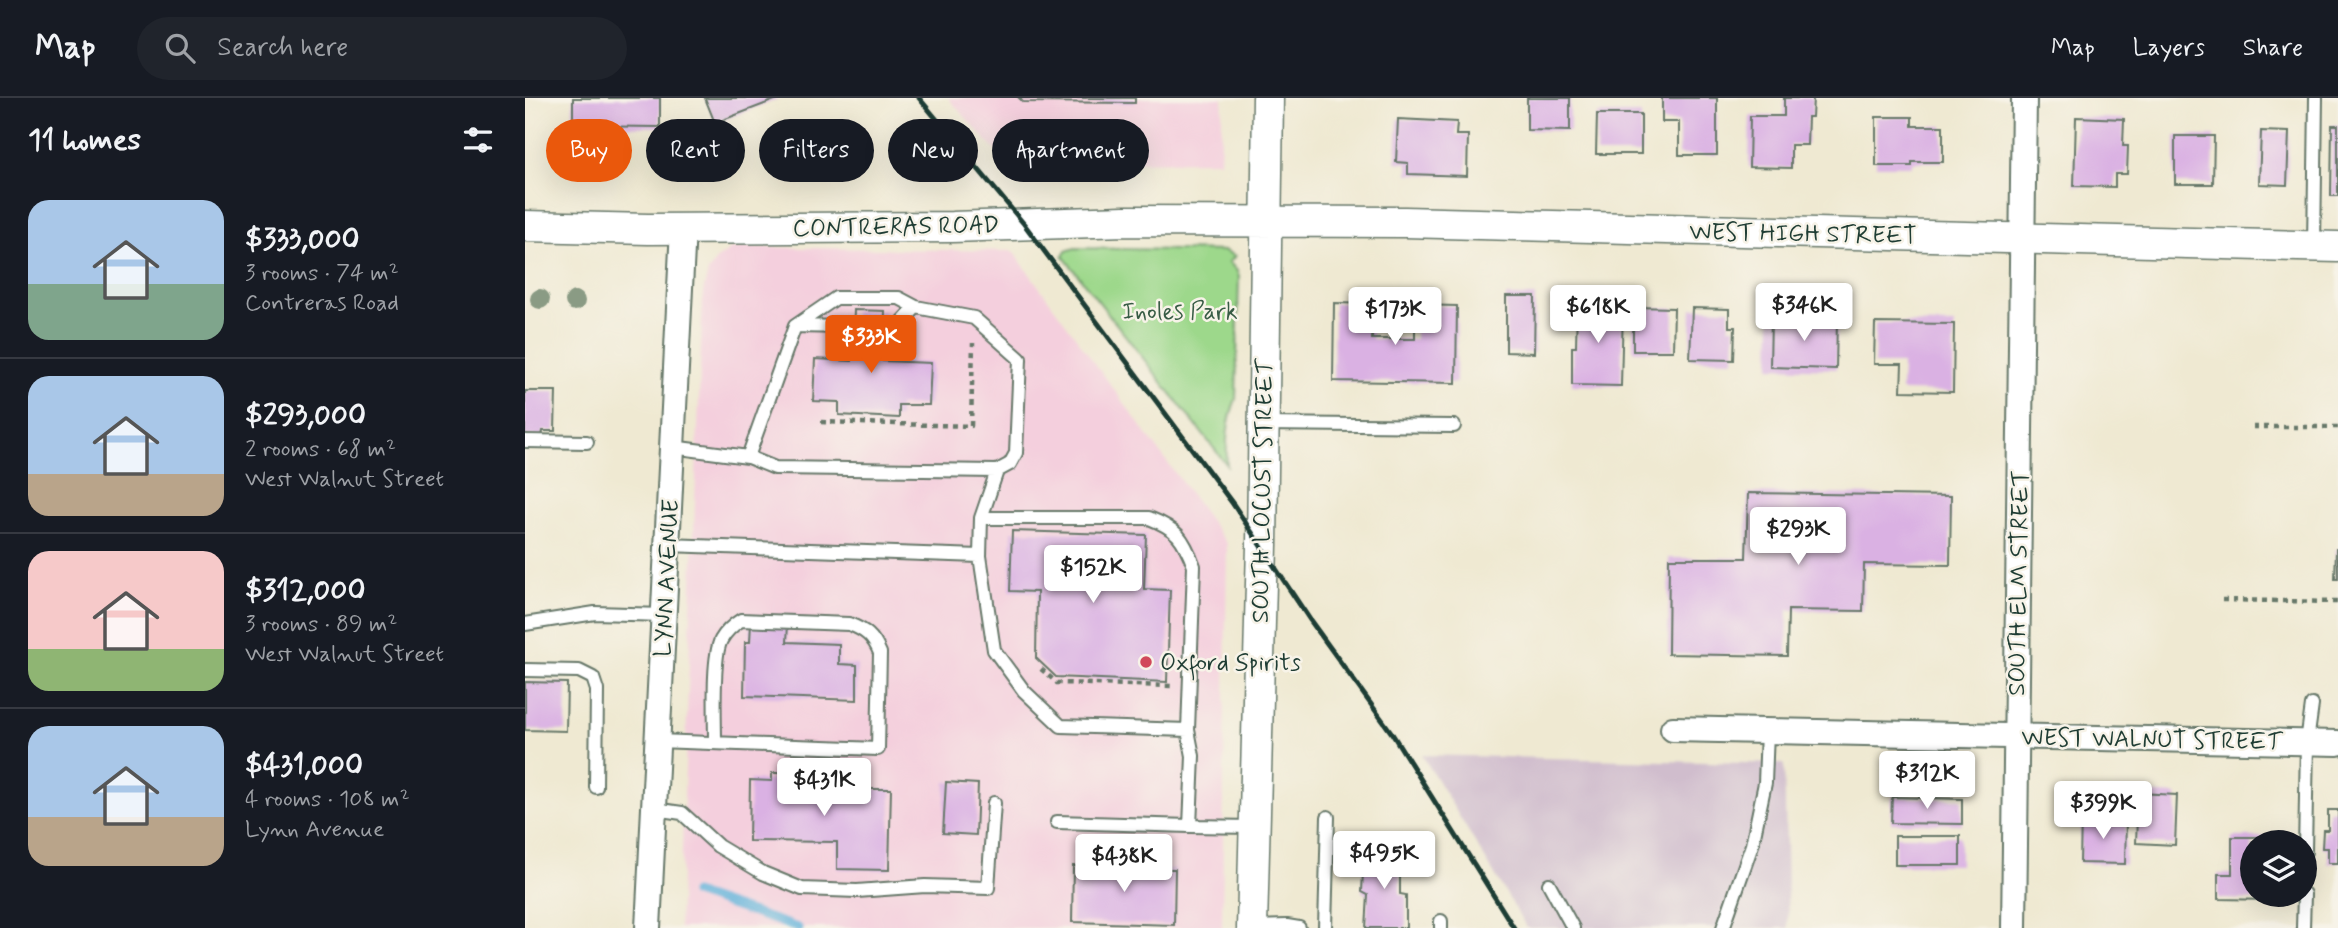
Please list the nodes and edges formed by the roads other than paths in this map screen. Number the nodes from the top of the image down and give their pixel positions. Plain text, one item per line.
1 (1268, 98) edge
2 (2024, 98) edge
3 (2316, 98) edge
4 (1267, 221) junction
5 (525, 226) edge
6 (683, 228) junction
7 (2021, 238) junction
8 (2326, 246) edge
9 (916, 307) junction
10 (795, 326) junction
11 (1263, 425) junction
12 (1454, 426) dead end
13 (525, 441) edge
14 (587, 442) dead end
15 (672, 447) junction
16 (748, 457) junction
17 (997, 471) junction
18 (981, 518) junction
19 (667, 545) junction
20 (980, 556) junction
21 (664, 615) junction
22 (525, 624) edge
23 (525, 670) edge
24 (2312, 705) dead end
25 (1673, 729) dead end
26 (1188, 730) junction
27 (1767, 731) junction
28 (2015, 736) junction
29 (657, 741) junction
30 (715, 741) junction
31 (2307, 742) junction
32 (2338, 743) edge
33 (596, 787) dead end
34 (993, 803) dead end
35 (654, 809) junction
36 (1328, 817) dead end
37 (1057, 822) dead end
38 (1190, 826) junction
39 (1254, 827) junction
40 (2305, 830) edge
41 (1549, 884) dead end
42 (2304, 907) edge
43 (648, 928) edge
44 (1252, 928) edge
45 (1299, 928) edge
46 (1325, 928) edge
47 (1573, 928) edge
48 (1723, 928) edge
49 (2014, 928) edge
50 (2303, 928) edge

1 - 4 street, SOUTH LOCUST STREET
2 - 7 street, SOUTH ELM STREET
3 - 8 lane
4 - 6 street, CONTRERAS ROAD
4 - 7 street, WEST HIGH STREET
4 - 11 street, SOUTH LOCUST STREET
5 - 6 street, CONTRERAS ROAD
6 - 15 street, LYNN AVENUE
7 - 8 street, WEST HIGH STREET
7 - 28 street, SOUTH ELM STREET
9 - 10 lane
9 - 10 lane
9 - 17 lane
10 - 16 lane
11 - 12 lane
11 - 39 street, SOUTH LOCUST STREET
13 - 14 lane
15 - 16 lane
15 - 19 street, LYNN AVENUE
16 - 17 lane
17 - 18 lane
18 - 20 lane
18 - 26 lane
19 - 20 lane
19 - 21 street, LYNN AVENUE
20 - 26 lane
21 - 22 lane
21 - 29 street, LYNN AVENUE
23 - 33 lane
24 - 31 lane
25 - 27 street, WEST WALNUT STREET
26 - 38 lane
27 - 28 street, WEST WALNUT STREET
27 - 48 lane
28 - 31 street, WEST WALNUT STREET
28 - 49 street, SOUTH ELM STREET
29 - 30 lane
29 - 35 street, LYNN AVENUE
30 - 30 lane
31 - 32 street, WEST WALNUT STREET
31 - 40 lane
34 - 35 lane
35 - 43 street, LYNN AVENUE
36 - 46 lane
37 - 38 lane
38 - 39 lane
39 - 44 street, SOUTH LOCUST STREET
41 - 47 lane
42 - 50 lane
44 - 45 lane

